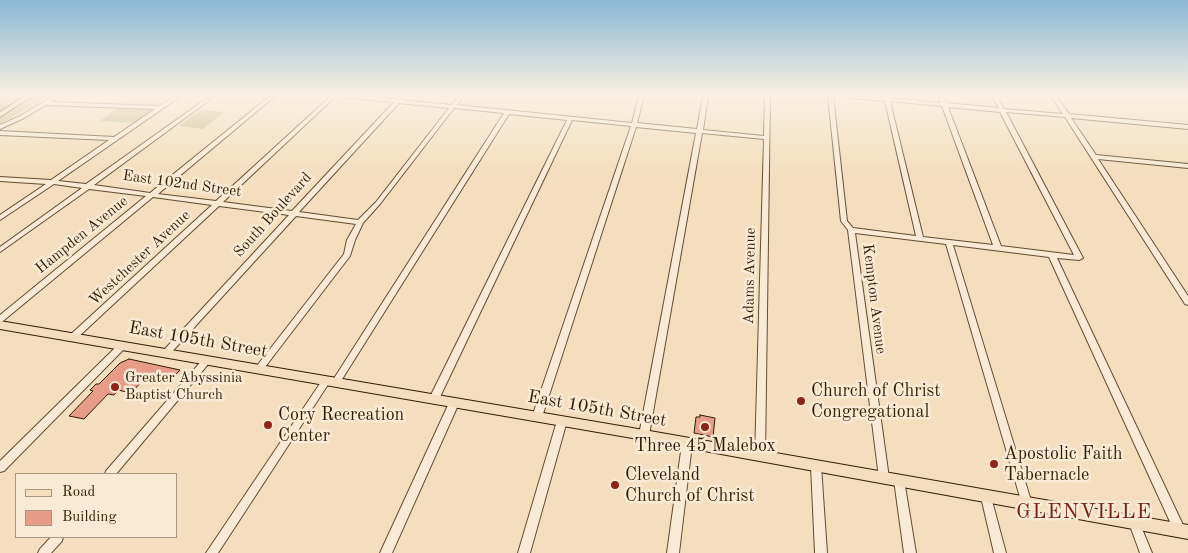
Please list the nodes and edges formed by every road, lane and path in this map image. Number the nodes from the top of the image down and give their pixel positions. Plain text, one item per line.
1 (141, 122) edge
2 (177, 122) edge
3 (241, 122) edge
4 (306, 122) edge
5 (377, 122) edge
6 (441, 122) edge
7 (501, 122) edge
8 (568, 122) edge
9 (605, 122) edge
10 (635, 122) edge
11 (702, 122) edge
12 (767, 122) edge
13 (833, 122) edge
14 (892, 122) edge
15 (950, 122) edge
16 (1009, 122) edge
17 (1071, 122) edge
18 (1131, 122) edge
19 (634, 125) junction
20 (1188, 127) edge
21 (700, 132) junction
22 (0, 133) edge
23 (767, 138) junction
24 (115, 140) junction
25 (1094, 157) junction
26 (1188, 167) edge
27 (0, 179) edge
28 (53, 182) junction
29 (89, 186) junction
30 (152, 194) junction
31 (218, 203) junction
32 (293, 214) junction
33 (0, 218) edge
34 (360, 222) junction
35 (851, 230) junction
36 (920, 239) junction
37 (949, 242) junction
38 (998, 248) junction
39 (0, 250) edge
40 (1052, 255) junction
41 (1188, 302) edge
42 (0, 319) edge
43 (0, 325) edge
44 (73, 337) junction
45 (122, 346) junction
46 (166, 353) junction
47 (207, 360) junction
48 (259, 369) junction
49 (331, 382) junction
50 (434, 399) junction
51 (454, 403) junction
52 (536, 417) junction
53 (562, 421) junction
54 (644, 435) junction
55 (687, 444) junction
56 (760, 456) junction
57 (816, 466) junction
58 (0, 468) edge
59 (111, 473) edge
60 (884, 478) junction
61 (899, 480) junction
62 (986, 497) junction
63 (1027, 504) junction
64 (1134, 523) junction
65 (1184, 531) edge
66 (57, 538) edge
67 (44, 553) edge
68 (212, 553) edge
69 (386, 553) edge
70 (524, 553) edge
71 (673, 553) edge
72 (821, 553) edge
73 (910, 553) edge
74 (1000, 553) edge
75 (1146, 553) edge

1 - 24 street
2 - 29 street
3 - 30 street, Hampden Avenue
4 - 31 street, Westchester Avenue
5 - 32 street, South Boulevard
6 - 34 street
7 - 49 street
8 - 50 street
9 - 19 street
10 - 19 street
11 - 21 street
12 - 23 street, Adams Avenue
13 - 35 street, Kempton Avenue
14 - 36 street
15 - 38 street
16 - 40 street
17 - 25 street
18 - 20 street
19 - 21 street
19 - 52 street
21 - 23 street
21 - 54 street
22 - 24 street
23 - 56 street, Adams Avenue
24 - 28 street
25 - 26 street
25 - 41 street
27 - 28 street, East 102nd Street
28 - 29 street, East 102nd Street
28 - 33 street
29 - 30 street, East 102nd Street
29 - 39 street
30 - 31 street, East 102nd Street
30 - 42 street, Hampden Avenue
31 - 32 street, East 102nd Street
31 - 44 street, Westchester Avenue
32 - 34 street, East 102nd Street
32 - 46 street, South Boulevard
34 - 48 street
35 - 36 street
35 - 60 street, Kempton Avenue
36 - 37 street
37 - 38 street
37 - 63 street
38 - 40 street
40 - 65 street
43 - 44 main road, East 105th Street
44 - 45 main road, East 105th Street
45 - 46 main road, East 105th Street
45 - 58 street
46 - 47 main road, East 105th Street
47 - 48 main road, East 105th Street
47 - 59 street
48 - 49 main road, East 105th Street
49 - 50 main road, East 105th Street
49 - 68 street
50 - 51 main road, East 105th Street
51 - 52 main road, East 105th Street
51 - 69 street
52 - 53 main road, East 105th Street
53 - 54 main road, East 105th Street
53 - 70 street
54 - 55 main road, East 105th Street
55 - 56 main road, East 105th Street
55 - 71 street
56 - 57 main road, East 105th Street
57 - 60 main road, East 105th Street
57 - 72 street
60 - 61 main road, East 105th Street
61 - 62 main road, East 105th Street
61 - 73 street
62 - 63 main road, East 105th Street
62 - 74 street
63 - 64 main road, East 105th Street
64 - 65 main road, East 105th Street
64 - 75 street
66 - 67 street

